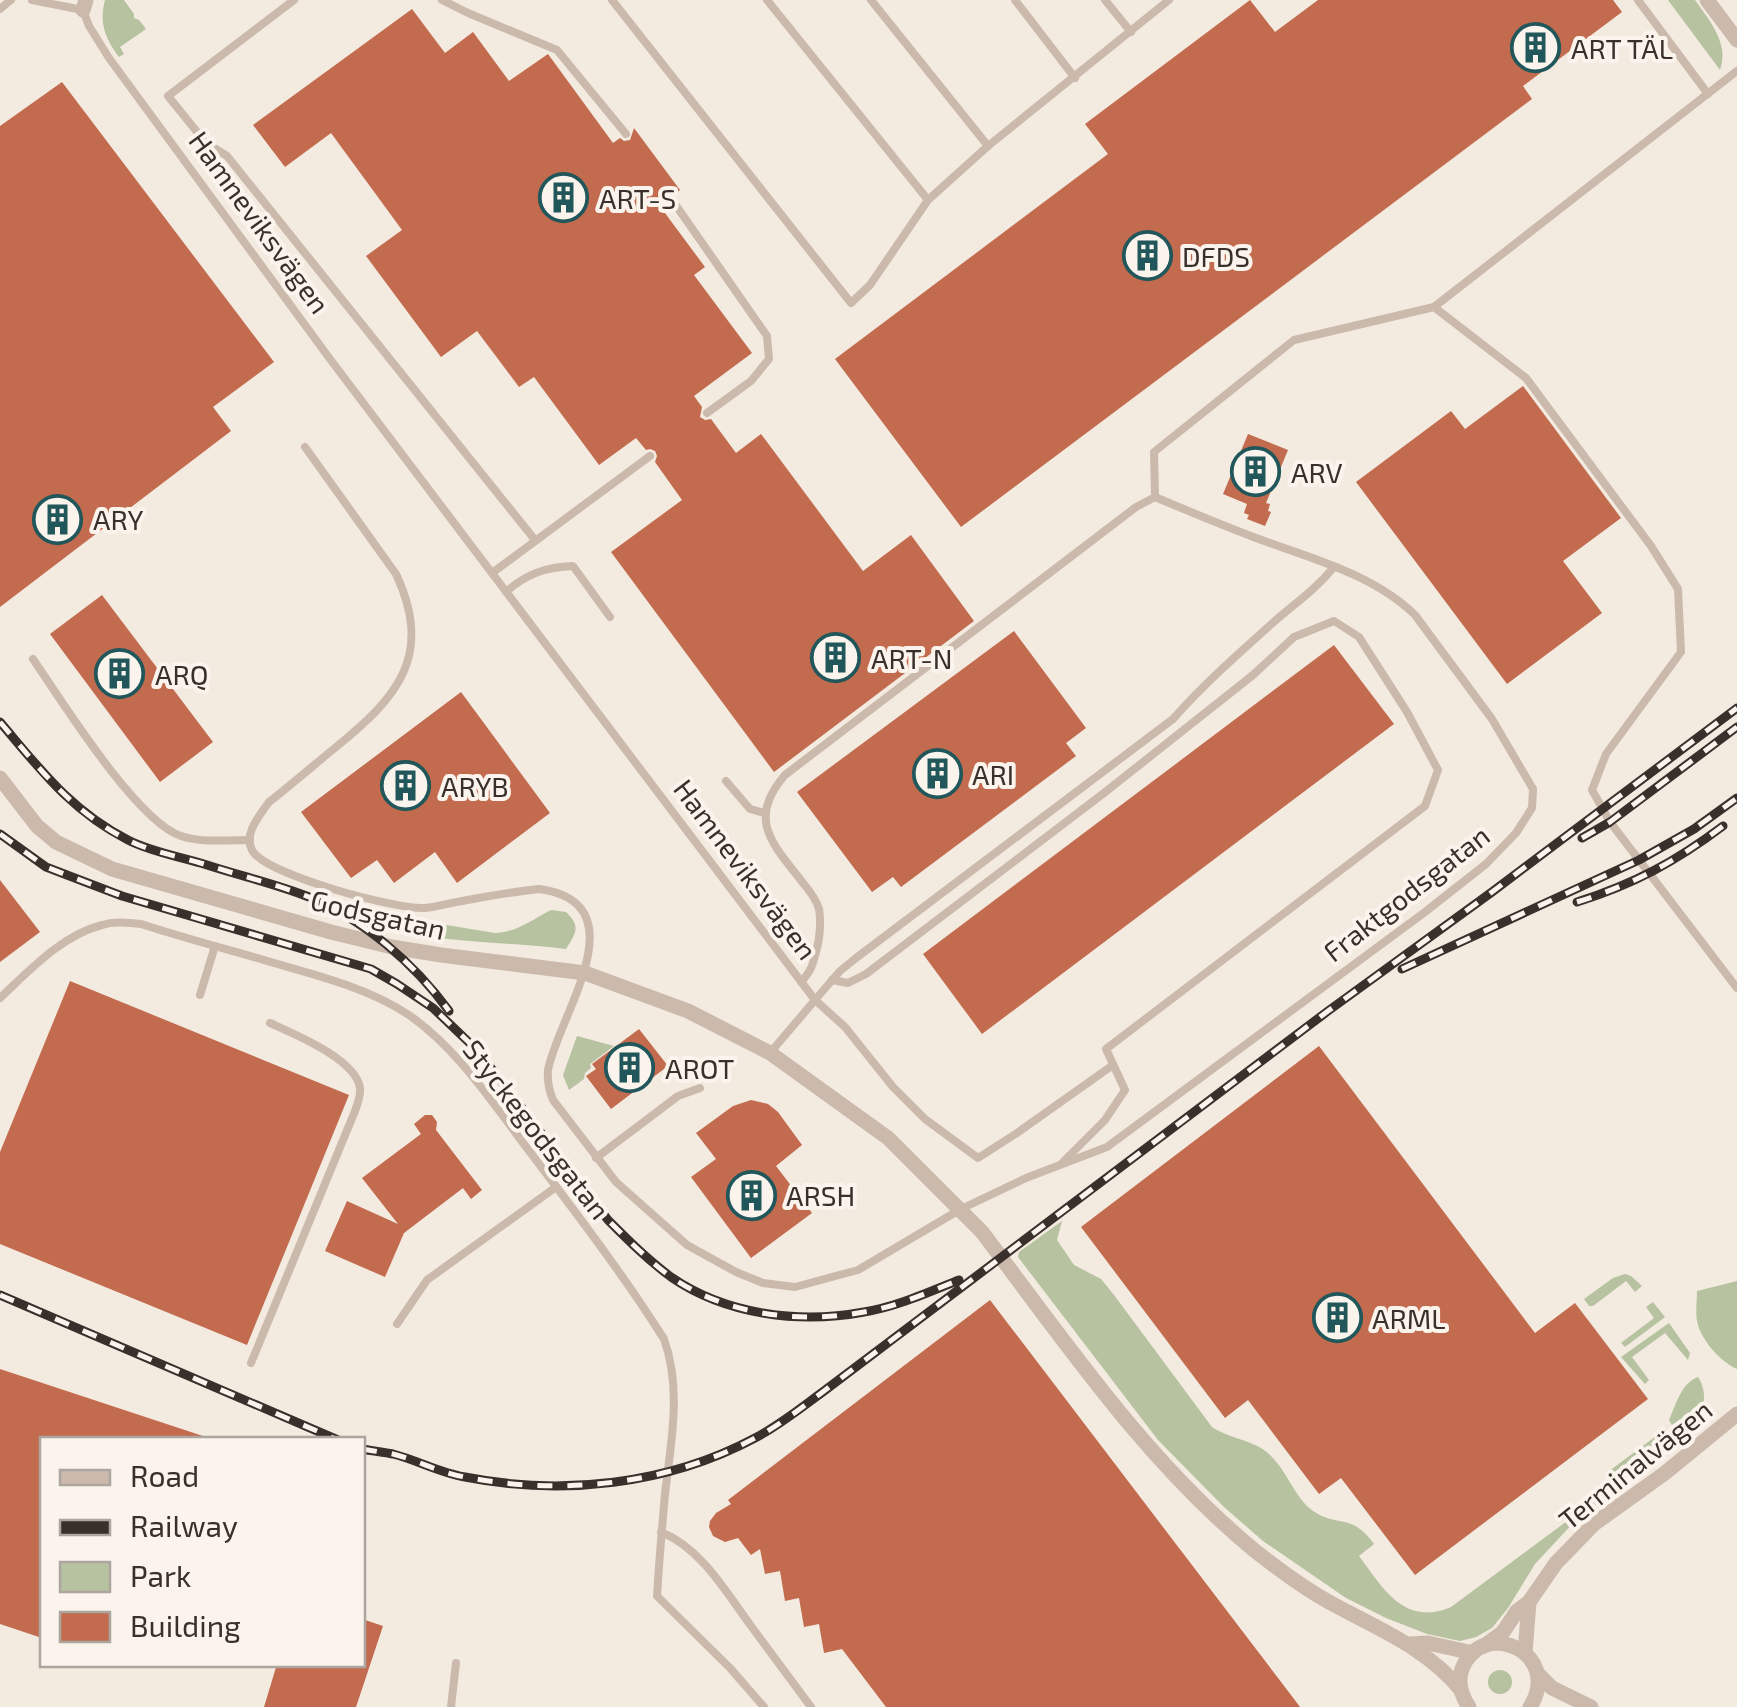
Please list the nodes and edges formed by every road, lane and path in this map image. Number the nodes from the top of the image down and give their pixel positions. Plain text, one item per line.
1 (11, 0) edge
2 (32, 0) edge
3 (294, 0) edge
4 (442, 0) edge
5 (612, 0) edge
6 (767, 0) edge
7 (871, 0) edge
8 (1015, 0) edge
9 (1105, 0) edge
10 (1169, 0) edge
11 (1638, 0) edge
12 (1712, 2) edge
13 (84, 5) edge
14 (0, 8) edge
15 (1130, 32) junction
16 (1737, 40) edge
17 (1737, 71) edge
18 (1075, 78) junction
19 (1708, 94) junction
20 (626, 134) dead end
21 (988, 146) junction
22 (928, 200) junction
23 (675, 204) dead end
24 (1434, 307) junction
25 (707, 414) dead end
26 (305, 447) dead end
27 (650, 456) dead end
28 (1155, 498) junction
29 (535, 540) junction
30 (1334, 567) junction
31 (492, 573) junction
32 (506, 592) junction
33 (610, 617) dead end
34 (33, 659) dead end
35 (0, 778) edge
36 (726, 781) dead end
37 (764, 813) junction
38 (250, 840) junction
39 (215, 946) junction
40 (584, 973) junction
41 (832, 980) junction
42 (801, 982) junction
43 (1737, 988) edge
44 (200, 995) dead end
45 (0, 998) edge
46 (815, 1000) junction
47 (270, 1023) dead end
48 (770, 1053) junction
49 (1113, 1065) junction
50 (700, 1088) dead end
51 (596, 1158) junction
52 (1060, 1166) junction
53 (556, 1186) junction
54 (961, 1209) junction
55 (397, 1324) dead end
56 (251, 1363) dead end
57 (1737, 1414) edge
58 (661, 1532) junction
59 (1529, 1602) junction
60 (1410, 1644) junction
61 (1479, 1650) junction
62 (1525, 1653) junction
63 (456, 1664) dead end
64 (1538, 1674) junction
65 (1460, 1690) junction
66 (451, 1707) edge
67 (764, 1707) edge
68 (811, 1707) edge
69 (1469, 1707) edge
70 (1530, 1707) edge
71 (1591, 1707) edge

1 - 14 lane
2 - 13 lane
3 - 29 lane
4 - 20 lane
5 - 22 lane
6 - 22 lane
7 - 21 lane
8 - 18 lane
9 - 15 lane
10 - 15 lane
11 - 19 lane
12 - 16 street
13 - 31 lane, Hamneviksvägen
15 - 18 lane
17 - 19 lane
18 - 21 lane
19 - 24 lane
21 - 22 lane
23 - 25 lane
24 - 28 lane
24 - 43 lane
26 - 38 lane
27 - 29 lane
28 - 30 lane, Fraktgodsgatan
28 - 37 lane
29 - 31 lane
30 - 41 lane
30 - 52 lane, Fraktgodsgatan
31 - 32 lane, Hamneviksvägen
32 - 33 lane
32 - 42 lane, Hamneviksvägen
34 - 38 lane
35 - 40 street, Godsgatan
36 - 37 lane
37 - 42 lane
38 - 40 lane, Fraktgodsgatan
39 - 44 lane
39 - 45 lane, Styckegodsgatan
39 - 53 lane, Styckegodsgatan
40 - 48 street, Godsgatan
40 - 51 lane, Fraktgodsgatan
41 - 46 lane
41 - 49 lane
42 - 46 lane, Hamneviksvägen
46 - 48 lane, Hamneviksvägen
46 - 49 lane
47 - 56 lane
48 - 54 street
49 - 52 lane
50 - 51 lane
51 - 54 lane, Fraktgodsgatan
52 - 54 lane, Fraktgodsgatan
53 - 55 lane
53 - 58 lane, Styckegodsgatan
54 - 60 street
57 - 59 street, Terminalvägen
58 - 67 lane, Styckegodsgatan
58 - 68 lane
59 - 61 street, Terminalvägen
59 - 62 street
60 - 61 street
60 - 65 street
61 - 62 street
61 - 65 street
62 - 64 street
63 - 66 lane
64 - 70 street
64 - 71 street
65 - 69 street

